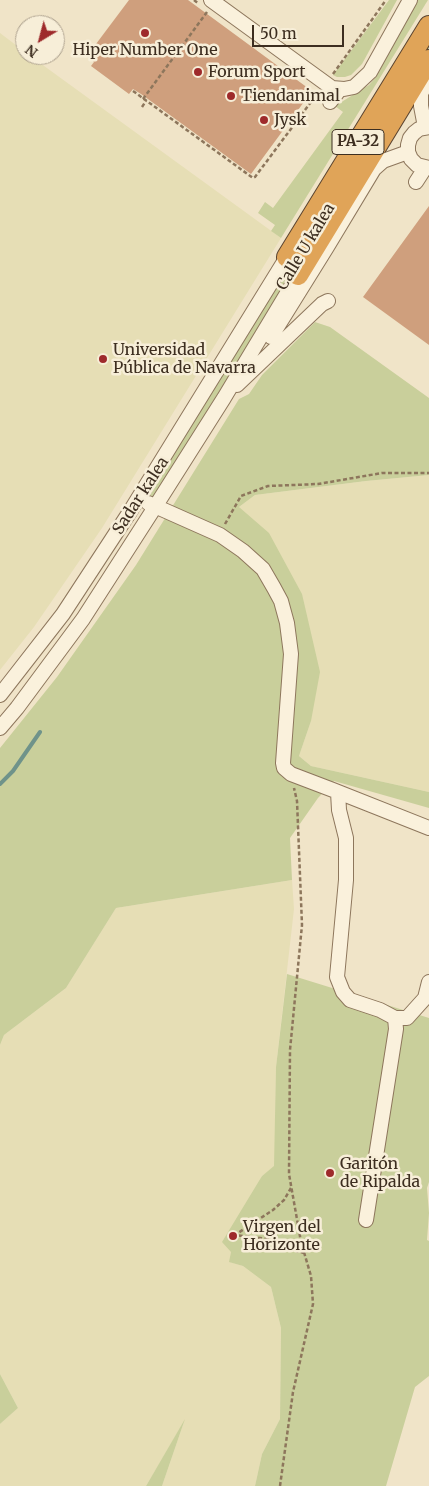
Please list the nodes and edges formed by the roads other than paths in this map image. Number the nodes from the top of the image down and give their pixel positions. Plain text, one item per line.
1 (410, 0) edge
2 (209, 5) edge
3 (429, 26) edge
4 (429, 60) edge
5 (429, 81) edge
6 (340, 89) junction
7 (330, 102) dead end
8 (427, 127) edge
9 (408, 152) junction
10 (427, 168) edge
11 (416, 182) dead end
12 (287, 257) joint
13 (298, 275) joint
14 (328, 301) dead end
15 (247, 376) junction
16 (224, 398) junction
17 (139, 497) junction
18 (155, 507) junction
19 (0, 695) edge
20 (0, 728) edge
21 (338, 792) junction
22 (429, 828) edge
23 (429, 982) edge
24 (395, 1018) junction
25 (366, 1220) dead end

1 - 6 street
2 - 6 street
3 - 12 highway, PA-32
4 - 13 highway, PA-32 / PA-32
5 - 8 street
6 - 7 street
8 - 9 street
9 - 10 street
9 - 15 street, Calle U kalea
10 - 11 street
12 - 17 street, Sadar kalea
13 - 16 street, Sadar kalea
14 - 15 street, Calle U kalea
15 - 16 street, Calle U kalea
16 - 18 street, Sadar kalea
17 - 18 street
17 - 19 street, Sadar kalea
18 - 20 street, Sadar kalea
18 - 21 street
21 - 22 street
21 - 24 street
23 - 24 street
24 - 25 street

